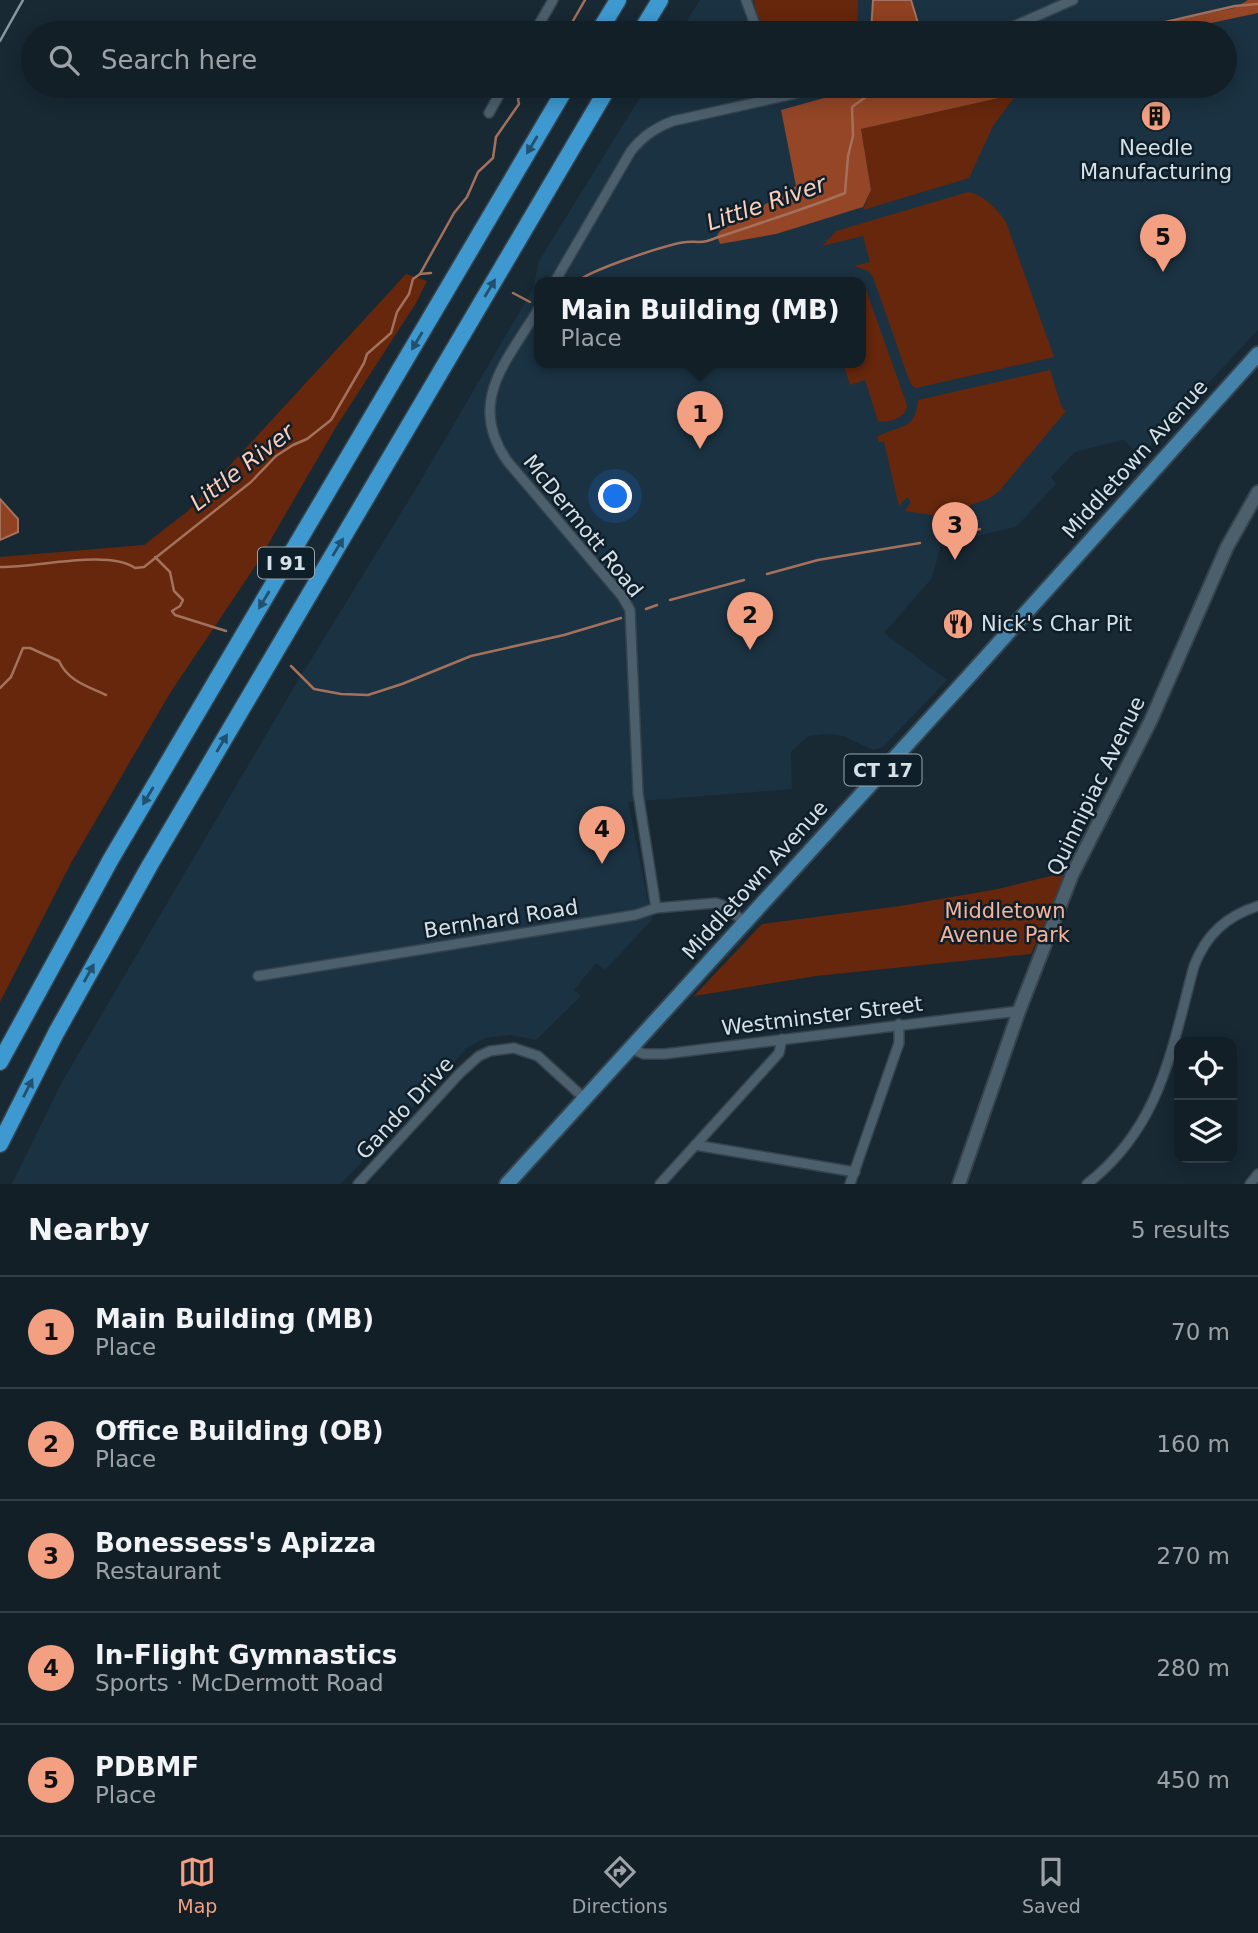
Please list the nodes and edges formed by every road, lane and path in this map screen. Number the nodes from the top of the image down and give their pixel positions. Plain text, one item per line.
1 (553, 0) edge
2 (618, 0) edge
3 (660, 0) edge
4 (746, 0) edge
5 (1073, 0) edge
6 (541, 21) edge
7 (605, 21) edge
8 (647, 21) edge
9 (754, 21) edge
10 (1025, 21) edge
11 (497, 98) edge
12 (560, 98) edge
13 (602, 98) edge
14 (776, 98) edge
15 (489, 113) dead end
16 (558, 277) edge
17 (534, 316) edge
18 (1258, 354) edge
19 (1258, 492) edge
20 (1258, 906) edge
21 (656, 908) junction
22 (745, 922) junction
23 (258, 976) dead end
24 (1019, 1011) junction
25 (899, 1024) junction
26 (782, 1039) junction
27 (630, 1048) junction
28 (0, 1062) edge
29 (585, 1099) junction
30 (0, 1144) edge
31 (695, 1145) junction
32 (855, 1172) junction
33 (1258, 1174) edge
34 (1100, 1180) edge
35 (358, 1184) edge
36 (507, 1184) edge
37 (660, 1184) edge
38 (850, 1184) edge
39 (959, 1184) edge
40 (1087, 1184) edge
41 (1250, 1184) edge

1 - 6 street
2 - 7 highway
3 - 8 highway
4 - 9 street
5 - 10 street
11 - 15 street
12 -> 28 highway, I 91
30 -> 13 highway, I 91
14 - 16 street
17 - 21 street, McDermott Road
18 - 22 main road, Middletown Avenue / CT 17
19 - 24 main road, Quinnipiac Avenue
20 - 34 street
21 - 22 street, Bernhard Road
21 - 23 street, Bernhard Road
22 - 27 main road, Middletown Avenue / CT 17
24 - 25 street, Westminster Street
24 - 39 main road, Quinnipiac Avenue
25 - 26 street, Westminster Street
25 - 32 street
26 - 27 street, Westminster Street
26 - 31 street
27 - 29 main road, Middletown Avenue / CT 17
29 - 35 street, Gando Drive
29 - 36 main road, Middletown Avenue / CT 17
31 - 32 street
31 - 37 street
32 - 38 street
33 - 41 street
34 - 40 street

